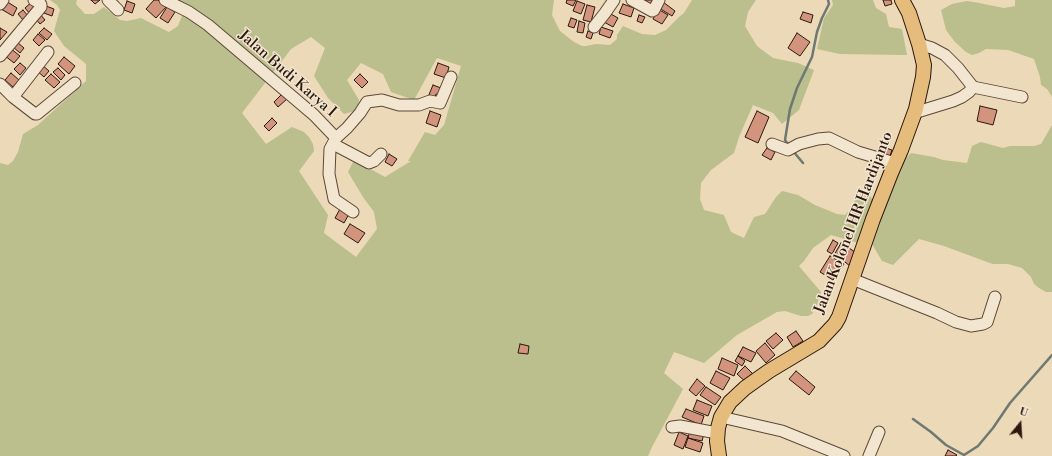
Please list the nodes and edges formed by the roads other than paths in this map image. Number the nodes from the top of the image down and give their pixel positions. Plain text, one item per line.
1 (3, 0) edge
2 (34, 0) edge
3 (108, 0) edge
4 (165, 0) edge
5 (614, 0) edge
6 (632, 0) edge
7 (659, 0) edge
8 (902, 0) edge
9 (0, 4) edge
10 (118, 10) dead end
11 (594, 27) dead end
12 (919, 44) junction
13 (48, 52) dead end
14 (0, 56) edge
15 (451, 77) dead end
16 (75, 83) dead end
17 (0, 84) edge
18 (973, 87) junction
19 (13, 97) junction
20 (1022, 97) dead end
21 (914, 113) junction
22 (335, 141) junction
23 (772, 144) dead end
24 (381, 154) dead end
25 (895, 163) junction
26 (353, 212) dead end
27 (852, 279) junction
28 (995, 297) dead end
29 (721, 417) junction
30 (672, 427) dead end
31 (879, 432) dead end
32 (717, 433) junction
33 (719, 456) edge
34 (844, 456) edge
35 (868, 456) edge

1 - 9 street
2 - 14 street
3 - 10 street
4 - 22 street, Jalan Budi Karya I
5 - 11 street
6 - 7 street
8 - 12 main road, Jalan Kolonel HR Hardijanto
12 - 18 street
12 - 21 main road, Jalan Kolonel HR Hardijanto
13 - 19 street
15 - 22 street
16 - 19 street
17 - 19 street
18 - 20 street
18 - 21 street
21 - 25 main road, Jalan Kolonel HR Hardijanto
22 - 24 street, Jalan Budi Karya I
22 - 26 street
23 - 25 street
25 - 27 main road, Jalan Kolonel HR Hardijanto
27 - 28 street
27 - 29 main road, Jalan Kolonel HR Hardijanto
29 - 32 main road, Jalan Kolonel HR Hardijanto
29 - 34 street
30 - 32 street
31 - 35 street
32 - 33 main road, Jalan Kolonel HR Hardijanto

